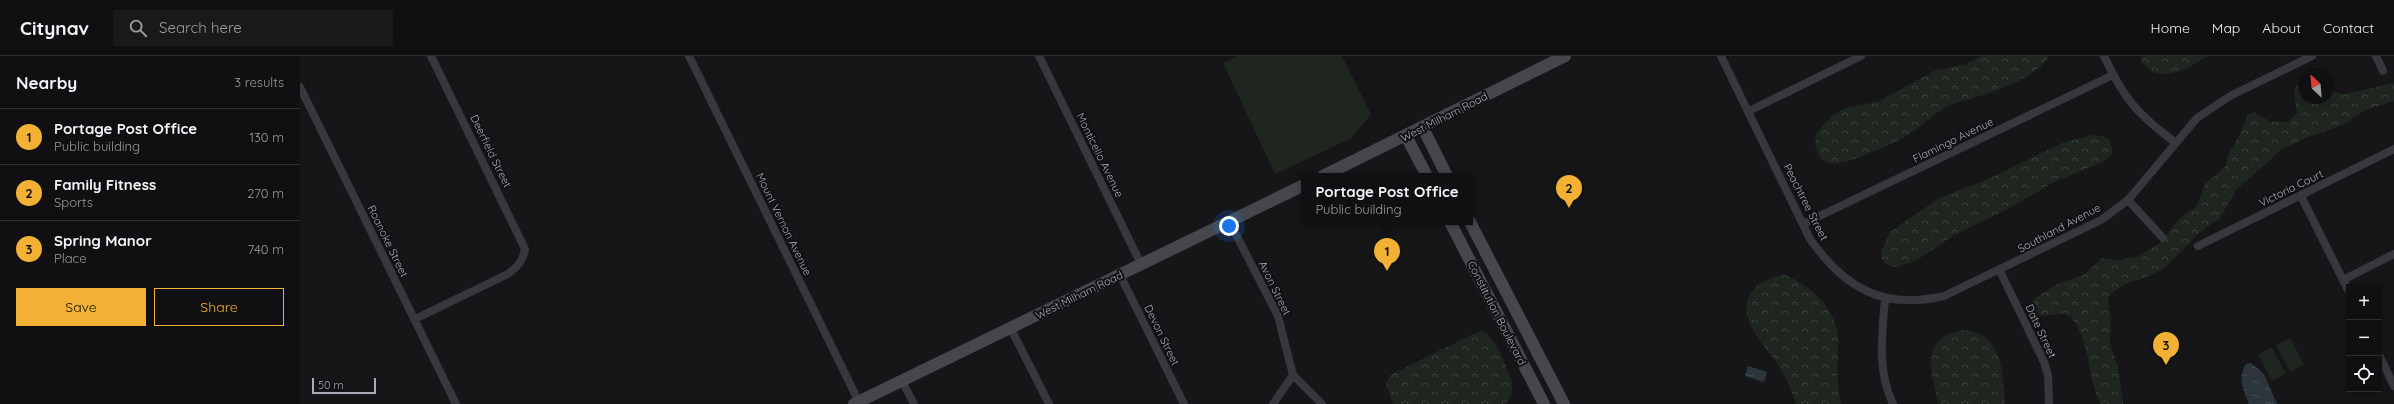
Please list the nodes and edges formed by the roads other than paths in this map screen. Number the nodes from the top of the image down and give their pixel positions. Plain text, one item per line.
1 (431, 56) edge
2 (689, 56) edge
3 (1039, 56) edge
4 (1565, 56) edge
5 (1721, 56) edge
6 (1861, 56) edge
7 (2104, 56) edge
8 (2312, 56) edge
9 (2376, 56) edge
10 (2383, 71) dead end
11 (2113, 75) junction
12 (300, 87) edge
13 (1749, 111) junction
14 (1423, 128) junction
15 (1406, 136) junction
16 (2176, 143) junction
17 (2394, 149) edge
18 (1329, 173) edge
19 (1425, 173) edge
20 (1446, 173) edge
21 (1301, 186) edge
22 (2301, 196) junction
23 (2128, 200) junction
24 (1229, 222) junction
25 (1803, 224) junction
26 (1452, 225) edge
27 (1472, 225) edge
28 (2163, 238) dead end
29 (2198, 246) dead end
30 (2394, 254) edge
31 (1141, 264) junction
32 (2000, 271) junction
33 (1120, 275) junction
34 (2343, 280) junction
35 (2346, 286) edge
36 (1885, 299) junction
37 (415, 319) junction
38 (1011, 328) junction
39 (2380, 356) edge
40 (2394, 364) edge
41 (2386, 368) junction
42 (1293, 376) junction
43 (902, 381) junction
44 (2394, 386) edge
45 (857, 403) edge
46 (456, 404) edge
47 (914, 404) edge
48 (1049, 404) edge
49 (1184, 404) edge
50 (1273, 404) edge
51 (1322, 404) edge
52 (1544, 404) edge
53 (1564, 404) edge
54 (1893, 404) edge
55 (2049, 404) edge

1 - 37 street, Deerfield Street
2 - 45 street, Mount Vernon Avenue
3 - 31 street, Monticello Avenue
4 - 14 street, West Milham Road
5 - 13 street, Peachtree Street
6 - 13 street
7 - 11 street
8 - 16 street, Southland Avenue
9 - 10 street
11 - 16 street
11 - 25 street, Flamingo Avenue
12 - 37 street, Roanoke Street
13 - 25 street, Peachtree Street
14 - 15 street, West Milham Road
14 - 20 street
15 - 18 street, West Milham Road
15 - 19 street
16 - 23 street, Southland Avenue
17 - 22 street, Victoria Court
21 - 24 street, West Milham Road
22 - 29 street, Victoria Court
22 - 34 street
23 - 28 street
23 - 32 street, Southland Avenue
24 - 31 street, West Milham Road
24 - 42 street, Avon Street
25 - 36 street, Peachtree Street
26 - 52 street, Constitution Boulevard
27 - 53 street, Constitution Boulevard
30 - 34 street
31 - 33 street, West Milham Road
32 - 36 street, Southland Avenue
32 - 55 street, Date Street
33 - 38 street, West Milham Road
33 - 49 street, Devon Street
34 - 35 street
36 - 54 street
37 - 46 street, Roanoke Street
38 - 43 street, West Milham Road
38 - 48 street
39 - 41 street
40 - 41 street
41 - 44 street
42 - 50 street
42 - 51 street
43 - 45 street, West Milham Road
43 - 47 street

